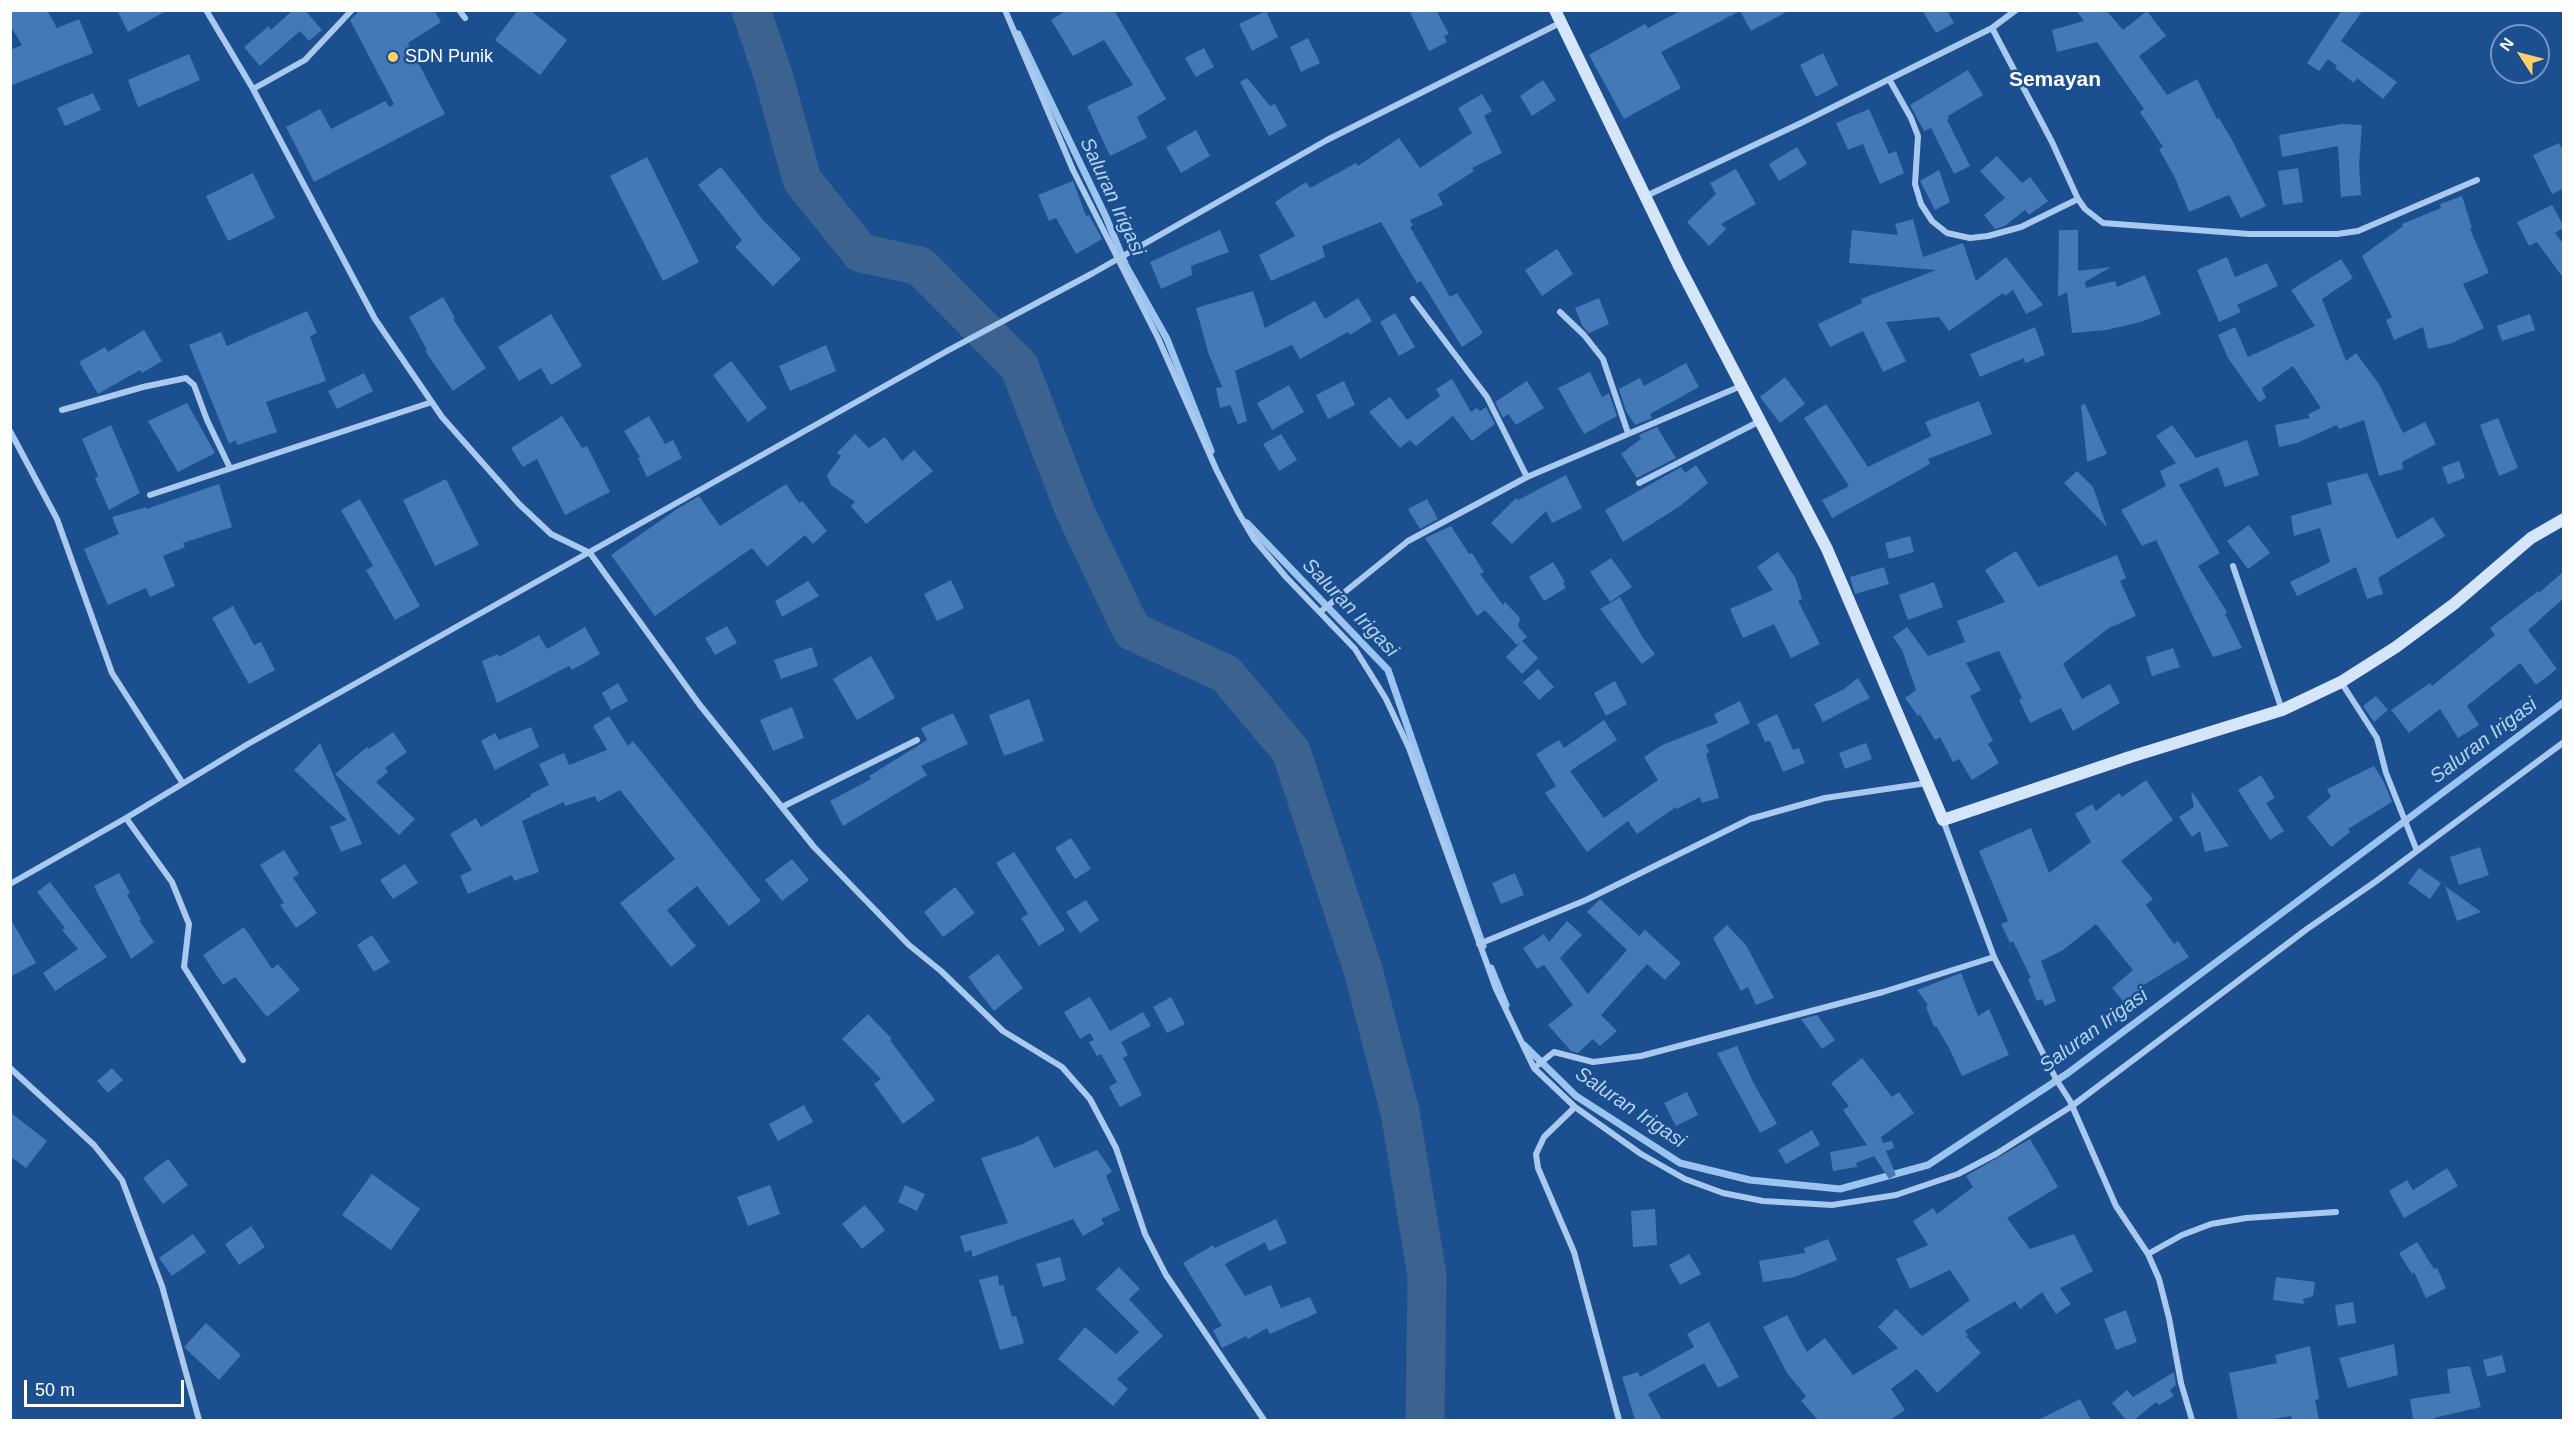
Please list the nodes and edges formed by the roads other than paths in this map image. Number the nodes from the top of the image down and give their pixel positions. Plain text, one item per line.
1 (206, 10) edge
2 (352, 10) edge
3 (459, 10) edge
4 (1005, 10) edge
5 (1555, 10) edge
6 (2016, 10) edge
7 (465, 18) dead end
8 (1560, 23) junction
9 (1992, 28) junction
10 (1889, 79) junction
11 (254, 89) junction
12 (2477, 180) dead end
13 (1646, 196) junction
14 (2078, 198) junction
15 (1120, 258) junction
16 (1413, 299) dead end
17 (1560, 312) dead end
18 (1741, 386) junction
19 (432, 402) junction
20 (62, 410) dead end
21 (1760, 421) junction
22 (10, 431) edge
23 (1628, 433) junction
24 (230, 468) junction
25 (1527, 477) junction
26 (1639, 483) dead end
27 (150, 495) dead end
28 (2564, 519) edge
29 (590, 554) junction
30 (2233, 566) dead end
31 (1322, 610) junction
32 (2341, 682) junction
33 (2282, 710) junction
34 (917, 740) dead end
35 (2564, 742) edge
36 (182, 782) junction
37 (1927, 783) junction
38 (782, 807) junction
39 (126, 818) junction
40 (1943, 820) junction
41 (2417, 850) junction
42 (10, 884) edge
43 (1481, 943) junction
44 (1994, 957) junction
45 (243, 1060) dead end
46 (1536, 1065) junction
47 (10, 1068) edge
48 (2071, 1104) junction
49 (1575, 1107) junction
50 (2336, 1212) dead end
51 (2148, 1254) junction
52 (199, 1420) edge
53 (1264, 1420) edge
54 (1619, 1420) edge
55 (2192, 1420) edge

1 - 11 street
2 - 11 street
3 - 7 street
4 - 15 street
5 - 8 street
6 - 9 street
8 - 13 street
8 - 15 street
9 - 10 street
9 - 14 street
10 - 13 street
10 - 14 street
11 - 19 street
12 - 14 street
13 - 18 street
15 - 29 street
15 - 31 street
16 - 25 street
17 - 23 street
18 - 21 street
18 - 23 street
19 - 24 street
19 - 29 street
20 - 24 street
21 - 26 street
21 - 37 street
22 - 36 street
23 - 25 street
24 - 27 street
25 - 31 street
28 - 32 street
29 - 36 street
29 - 38 street
30 - 33 street
31 - 43 street
32 - 33 street
32 - 41 street
33 - 40 street
34 - 38 street
35 - 41 street
36 - 39 street
37 - 40 street
37 - 43 street
38 - 53 street
39 - 42 street
39 - 45 street
40 - 44 street
41 - 48 street
43 - 46 street
44 - 46 street
44 - 48 street
46 - 49 street
47 - 52 street
48 - 49 street
48 - 51 street
49 - 54 street
50 - 51 street
51 - 55 street

